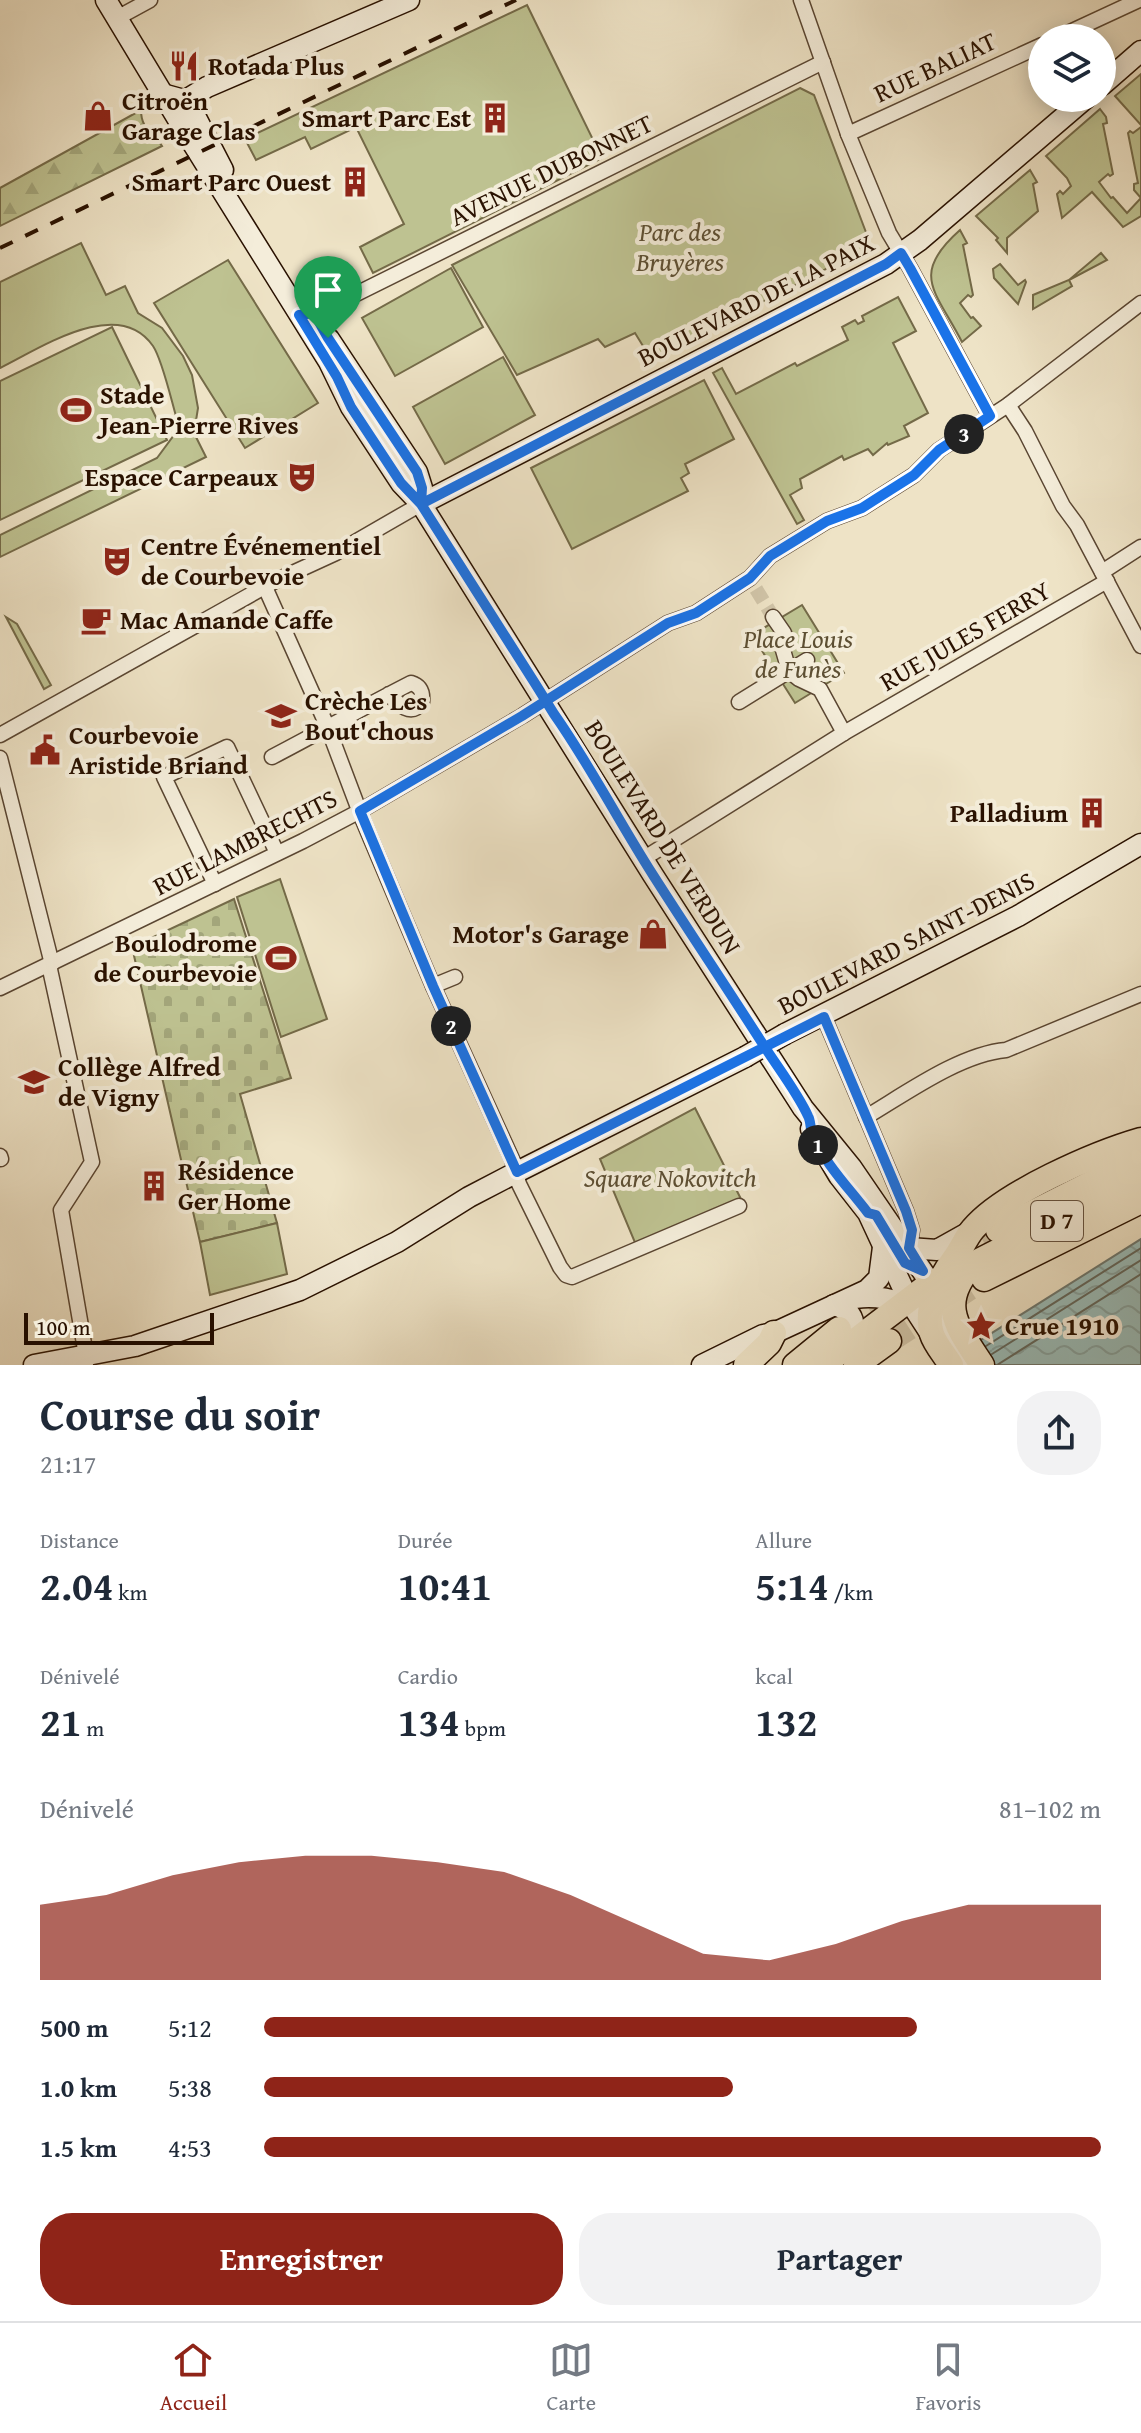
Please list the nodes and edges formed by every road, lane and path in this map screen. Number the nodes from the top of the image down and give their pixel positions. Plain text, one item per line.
1 (106, 0) edge
2 (150, 0) edge
3 (409, 0) edge
4 (801, 0) edge
5 (1139, 0) edge
6 (117, 18) junction
7 (1087, 24) edge
8 (1028, 51) edge
9 (1141, 51) edge
10 (823, 62) junction
11 (1116, 73) edge
12 (172, 101) junction
13 (1070, 112) edge
14 (848, 134) junction
15 (901, 253) junction
16 (1141, 303) edge
17 (306, 314) junction
18 (1008, 405) junction
19 (990, 416) junction
20 (421, 504) junction
21 (1141, 547) edge
22 (1105, 577) junction
23 (265, 587) junction
24 (773, 617) tunnel mouth
25 (1141, 646) edge
26 (807, 660) dead end
27 (789, 671) junction
28 (389, 694) dead end
29 (545, 700) junction
30 (739, 702) dead end
31 (328, 728) junction
32 (844, 733) junction
33 (0, 735) edge
34 (272, 757) dead end
35 (0, 758) edge
36 (360, 811) junction
37 (1141, 844) edge
38 (277, 853) junction
39 (643, 859) junction
40 (215, 884) junction
41 (50, 965) junction
42 (455, 977) dead end
43 (433, 986) junction
44 (0, 988) edge
45 (1141, 994) edge
46 (824, 1017) junction
47 (809, 1117) junction
48 (866, 1117) junction
49 (1141, 1128) edge
50 (1141, 1140) edge
51 (1114, 1147) junction
52 (1141, 1158) edge
53 (517, 1172) junction
54 (1141, 1178) edge
55 (1141, 1201) edge
56 (739, 1206) dead end
57 (868, 1213) junction
58 (985, 1232) junction
59 (883, 1247) junction
60 (909, 1248) junction
61 (979, 1272) junction
62 (937, 1278) junction
63 (851, 1298) junction
64 (923, 1312) junction
65 (883, 1332) junction
66 (774, 1333) junction
67 (848, 1347) edge
68 (87, 1360) edge
69 (34, 1365) edge
70 (702, 1365) edge
71 (746, 1365) edge
72 (795, 1365) edge
73 (823, 1365) edge
74 (951, 1365) edge
75 (968, 1365) edge
76 (982, 1365) edge

1 - 6 main road, BOULEVARD DE VERDUN
2 - 6 street
3 - 12 main road
4 - 10 street
5 - 7 street
6 - 12 main road, BOULEVARD DE VERDUN
8 - 14 street, RUE BALIAT
9 - 11 main road
10 - 14 street
10 - 17 street, AVENUE DUBONNET
12 - 17 main road, BOULEVARD DE VERDUN
13 - 15 main road, BOULEVARD DE LA PAIX
14 - 15 street
15 - 19 street
15 - 20 main road, BOULEVARD DE LA PAIX
16 - 18 street, RUE LAMBRECHTS
17 - 20 main road, BOULEVARD DE VERDUN
18 - 19 street, RUE LAMBRECHTS
18 - 22 street
19 - 29 street, RUE LAMBRECHTS
20 - 23 street
20 - 29 main road, BOULEVARD DE VERDUN
21 - 22 street, RUE JULES FERRY
22 - 25 street
22 - 32 street, RUE JULES FERRY
23 - 31 street
23 - 33 street
24 - 27 street
26 - 27 street
27 - 30 street
27 - 32 street
28 - 31 street
29 - 36 street, RUE LAMBRECHTS
29 - 39 main road, BOULEVARD DE VERDUN
31 - 34 street
31 - 36 street
32 - 39 street, RUE JULES FERRY
35 - 41 street
36 - 38 street, RUE LAMBRECHTS
36 - 43 street
37 - 46 main road, BOULEVARD SAINT-DENIS
38 - 40 street, RUE LAMBRECHTS
38 - 40 street
39 - 47 main road, BOULEVARD DE VERDUN
40 - 41 street, RUE LAMBRECHTS
41 - 44 street, RUE LAMBRECHTS
41 - 68 street
42 - 43 street
43 - 53 street
45 - 48 street
46 - 48 street
46 - 53 main road, BOULEVARD SAINT-DENIS, bridge
47 - 57 main road, BOULEVARD DE VERDUN
47 - 60 main road, BOULEVARD DE VERDUN
48 - 60 street
49 - 51 street
50 - 51 main road
51 - 58 main road
52 - 58 main road, D 7
53 - 56 street
53 - 68 main road, BOULEVARD SAINT-DENIS
54 - 58 main road, D 7
55 - 61 main road, D 7
57 - 59 main road, BOULEVARD DE VERDUN
57 - 62 main road
58 - 60 main road
58 - 61 main road, D 7
58 - 62 main road
59 - 63 main road
59 - 64 main road, BOULEVARD DE VERDUN
60 - 62 main road, BOULEVARD DE VERDUN
61 - 62 main road
61 - 64 main road
62 - 64 main road
62 - 64 main road
63 - 64 main road
63 - 66 main road
63 - 67 main road
64 - 65 main road
64 - 65 main road
64 - 74 main road
64 - 75 main road, BOULEVARD DE VERDUN
64 - 76 main road
65 - 67 main road
66 - 70 main road
66 - 71 main road
67 - 72 main road
67 - 73 main road
68 - 69 main road, BOULEVARD SAINT-DENIS

